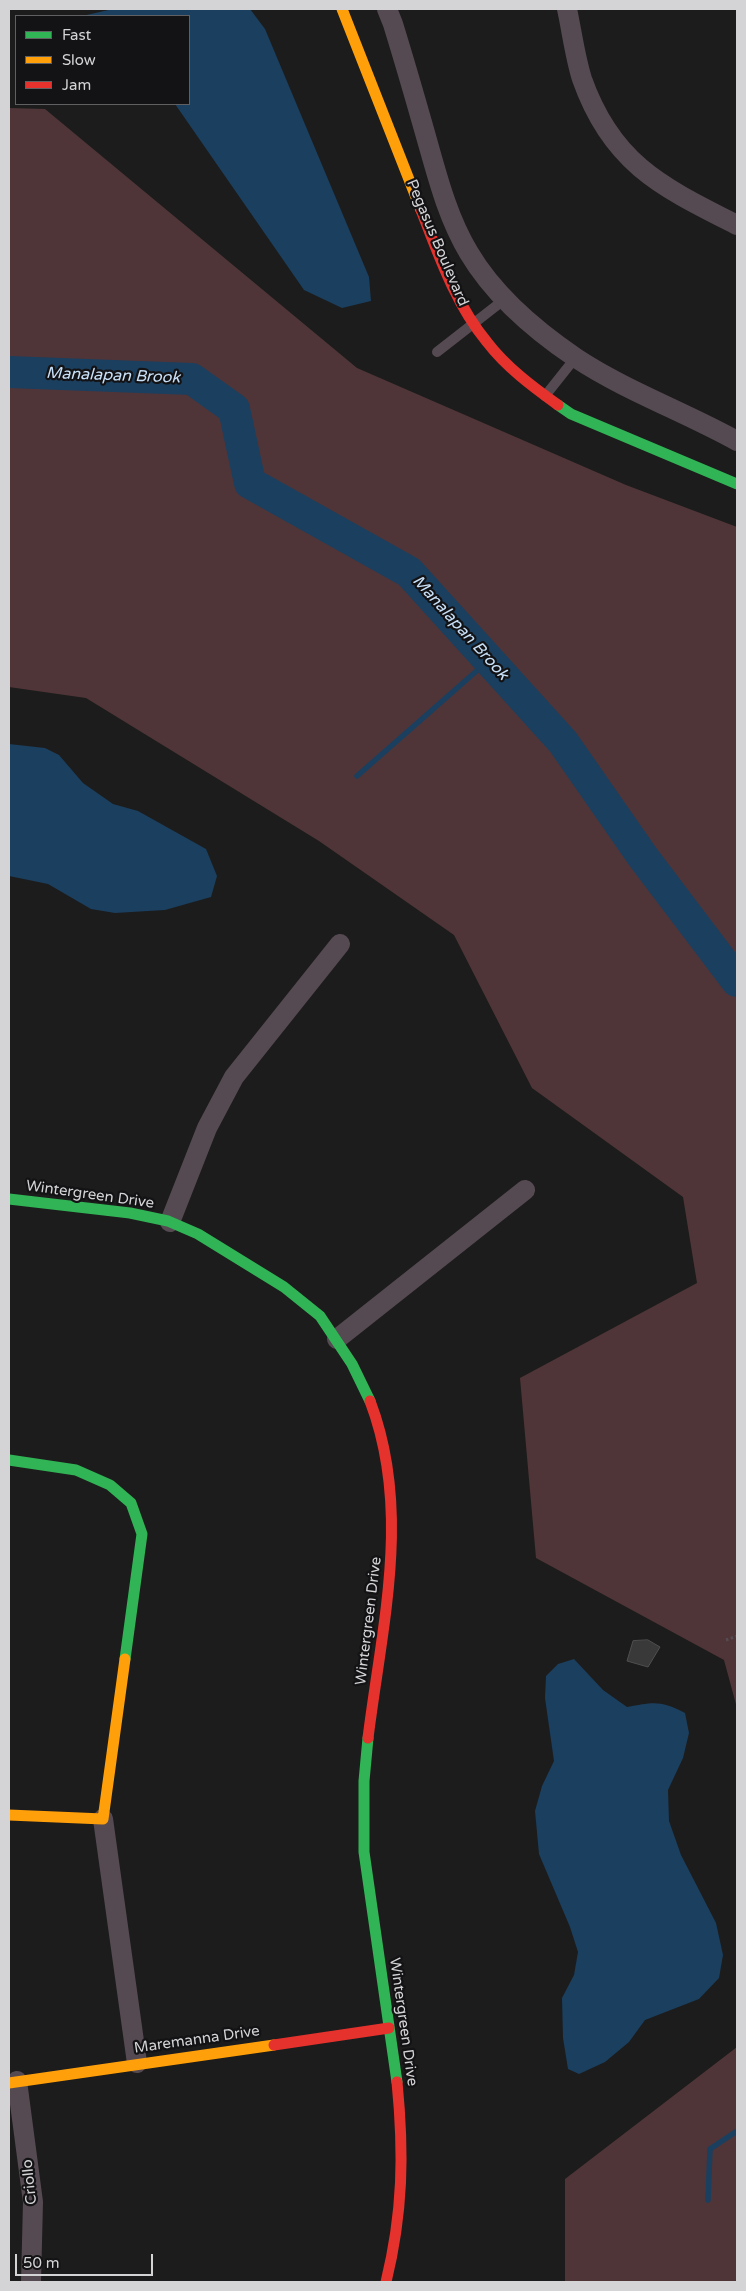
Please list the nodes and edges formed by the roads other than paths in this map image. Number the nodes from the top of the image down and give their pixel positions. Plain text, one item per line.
1 (342, 9) edge
2 (387, 9) edge
3 (567, 9) edge
4 (737, 225) edge
5 (505, 299) junction
6 (473, 324) junction
7 (438, 352) dead end
8 (576, 358) junction
9 (545, 396) junction
10 (737, 441) edge
11 (737, 484) edge
12 (340, 944) dead end
13 (525, 1190) dead end
14 (9, 1199) edge
15 (170, 1222) junction
16 (337, 1340) junction
17 (9, 1460) edge
18 (9, 1815) edge
19 (103, 1819) junction
20 (390, 2028) junction
21 (137, 2063) junction
22 (13, 2082) edge
23 (31, 2282) edge
24 (386, 2282) edge

1 - 6 street, Pegasus Boulevard
2 - 5 street, Pegasus Boulevard
3 - 4 street
5 - 6 lane
5 - 8 street, Pegasus Boulevard
6 - 7 lane
6 - 9 street, Pegasus Boulevard
8 - 9 lane
8 - 10 street, Pegasus Boulevard
9 - 11 street, Pegasus Boulevard
12 - 15 street
13 - 16 street
14 - 15 street, Wintergreen Drive
15 - 16 street, Wintergreen Drive
16 - 20 street, Wintergreen Drive
17 - 19 street
18 - 19 street
19 - 21 street
20 - 21 street, Maremanna Drive
20 - 24 street, Wintergreen Drive
21 - 22 street, Maremanna Drive
22 - 23 street, Criollo

